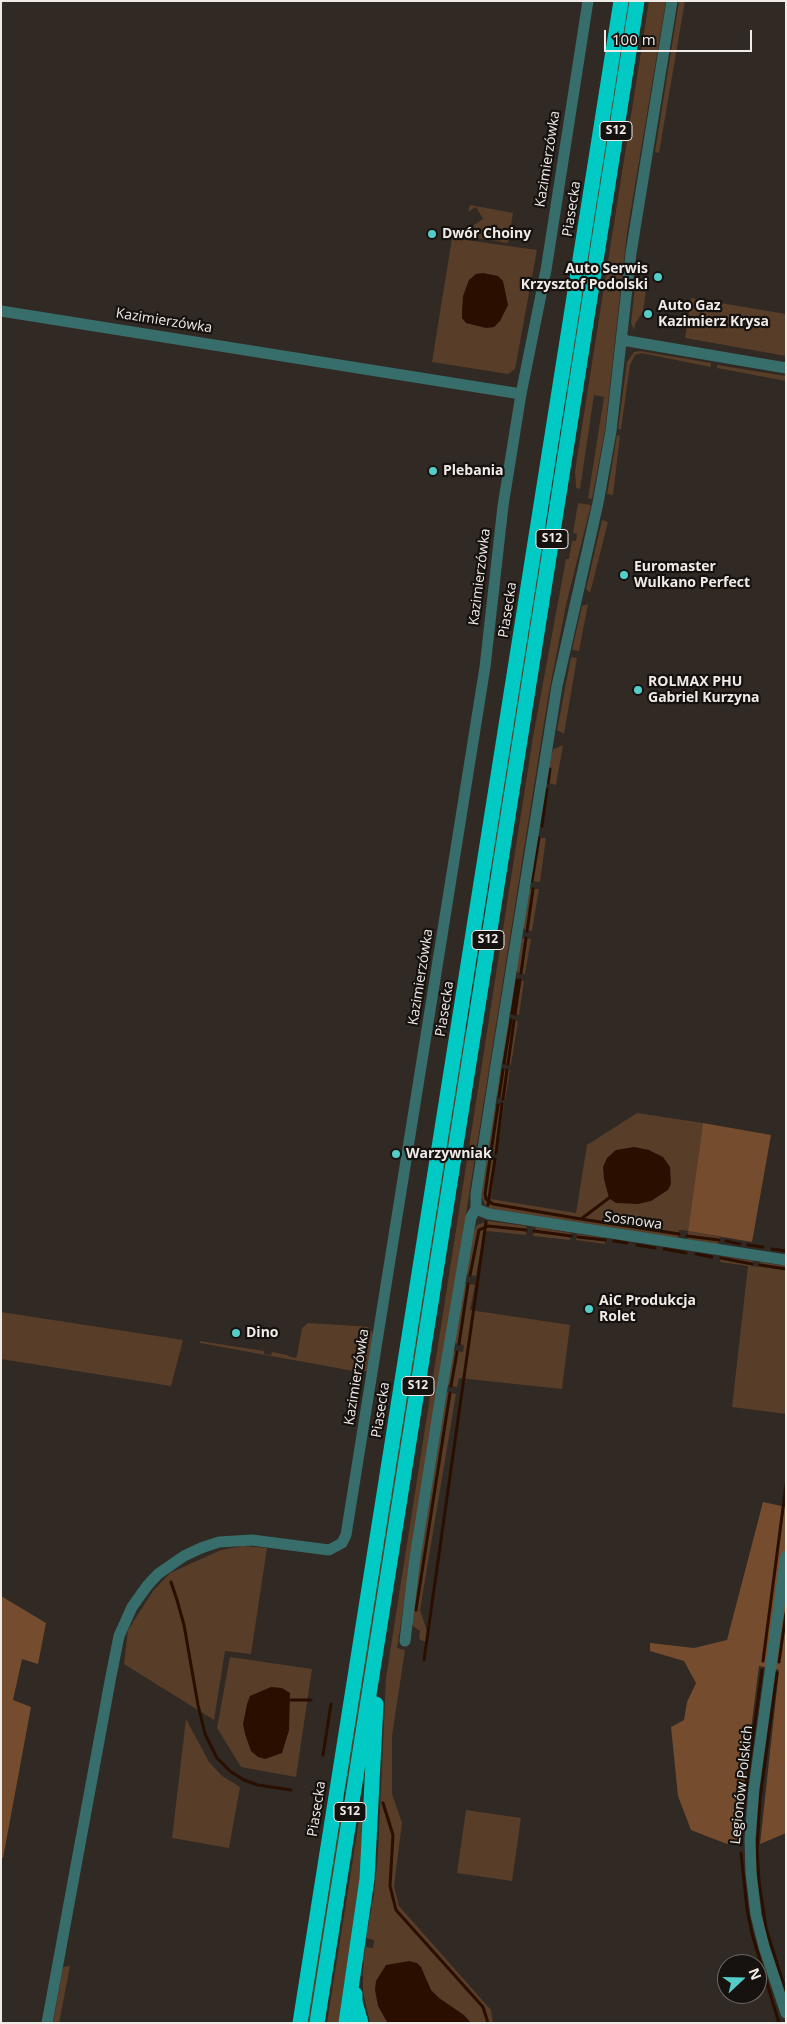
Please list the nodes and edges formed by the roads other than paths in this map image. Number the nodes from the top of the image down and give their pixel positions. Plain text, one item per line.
1 (588, 1) edge
2 (621, 1) edge
3 (637, 1) edge
4 (672, 1) edge
5 (1, 311) edge
6 (622, 340) junction
7 (786, 368) edge
8 (521, 394) junction
9 (476, 1209) junction
10 (786, 1260) edge
11 (786, 1556) edge
12 (384, 1600) junction
13 (405, 1641) dead end
14 (357, 1948) junction
15 (786, 2013) edge
16 (300, 2018) edge
17 (47, 2023) edge
18 (317, 2023) edge
19 (346, 2023) edge
20 (361, 2023) edge

1 - 8 street, Kazimierzówka
2 - 16 highway, Piasecka / S12
3 - 12 highway, S12
4 - 6 street
5 - 8 street, Kazimierzówka
6 - 7 street
6 - 9 street
8 - 17 street, Kazimierzówka
9 - 10 street, Sosnowa
9 - 13 street
11 - 15 street, Legionów Polskich
12 - 14 highway
12 - 18 highway, S12
14 - 19 highway
14 - 20 highway

